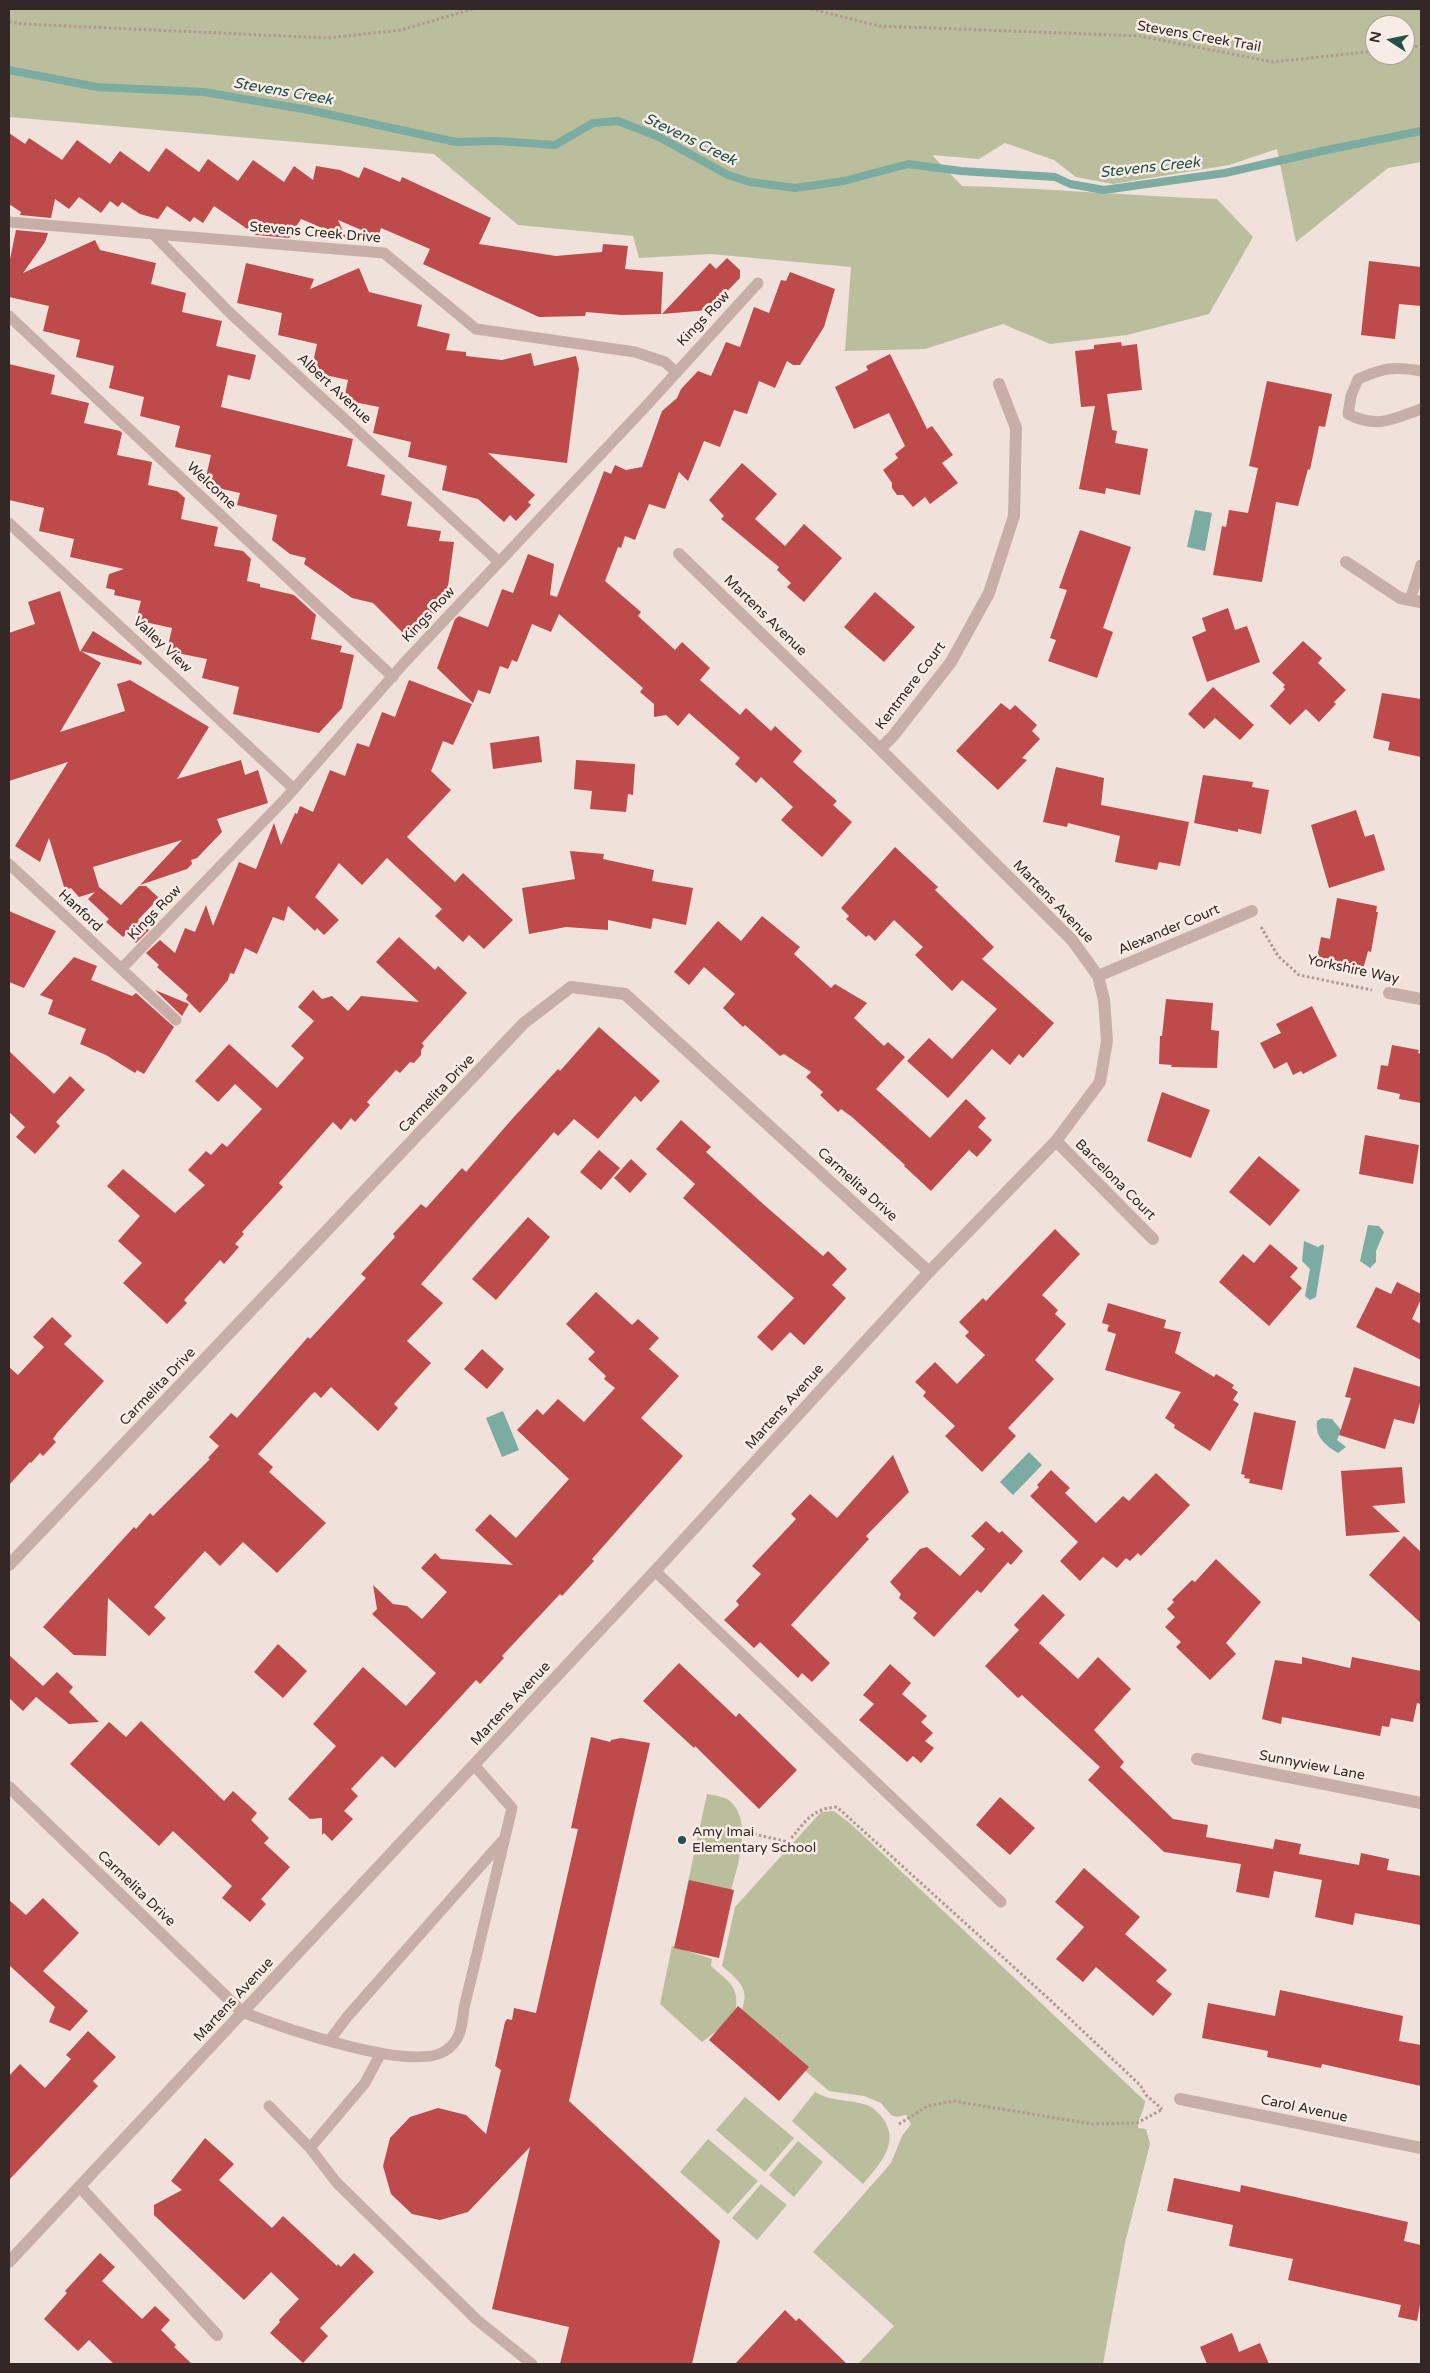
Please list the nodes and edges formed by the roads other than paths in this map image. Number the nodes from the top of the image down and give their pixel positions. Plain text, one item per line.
1 (9, 222) edge
2 (153, 234) junction
3 (758, 283) dead end
4 (9, 316) edge
5 (1421, 371) edge
6 (676, 372) junction
7 (999, 384) dead end
8 (1421, 409) edge
9 (9, 523) edge
10 (678, 554) dead end
11 (498, 562) junction
12 (1346, 562) dead end
13 (1421, 565) edge
14 (1416, 601) edge
15 (393, 677) junction
16 (880, 749) junction
17 (294, 789) junction
18 (9, 864) edge
19 (1252, 911) road end
20 (122, 968) junction
21 (1098, 976) junction
22 (1389, 993) road end
23 (1421, 999) edge
24 (176, 1020) dead end
25 (1056, 1141) junction
26 (1153, 1239) dead end
27 (929, 1272) junction
28 (9, 1565) edge
29 (655, 1571) junction
30 (1197, 1759) dead end
31 (474, 1765) junction
32 (9, 1787) edge
33 (1421, 1803) edge
34 (507, 1836) junction
35 (1001, 1902) dead end
36 (242, 2012) junction
37 (329, 2040) junction
38 (381, 2053) junction
39 (1180, 2098) road end
40 (270, 2106) dead end
41 (310, 2148) junction
42 (1421, 2148) edge
43 (80, 2186) junction
44 (9, 2262) edge
45 (217, 2335) dead end
46 (532, 2364) edge

1 - 2 lane, Stevens Creek Drive
2 - 6 lane, Stevens Creek Drive
2 - 11 lane, Albert Avenue
3 - 6 lane, Kings Row
4 - 15 lane, Welcome
5 - 8 lane
6 - 11 lane, Kings Row
7 - 16 street, Kentmere Court
9 - 17 lane, Valley View
10 - 16 street, Martens Avenue
11 - 15 lane, Kings Row
12 - 14 street
13 - 14 lane
15 - 17 lane, Kings Row
16 - 21 street, Martens Avenue
17 - 20 lane, Kings Row
18 - 20 lane, Hanford
19 - 21 street, Alexander Court
20 - 24 lane, Hanford
21 - 25 street, Martens Avenue
22 - 23 street, Yorkshire Way
25 - 26 street, Barcelona Court
25 - 27 street, Martens Avenue
27 - 28 street, Carmelita Drive
27 - 29 street, Martens Avenue
29 - 31 street, Martens Avenue
29 - 35 lane
30 - 33 street, Sunnyview Lane
31 - 34 lane
31 - 36 street, Martens Avenue
32 - 36 street, Carmelita Drive
34 - 37 lane
34 - 38 lane
36 - 37 lane
36 - 43 street, Martens Avenue
37 - 38 lane
38 - 41 lane
39 - 42 street, Carol Avenue
40 - 41 lane
41 - 46 lane
43 - 44 street, Martens Avenue
43 - 45 street

